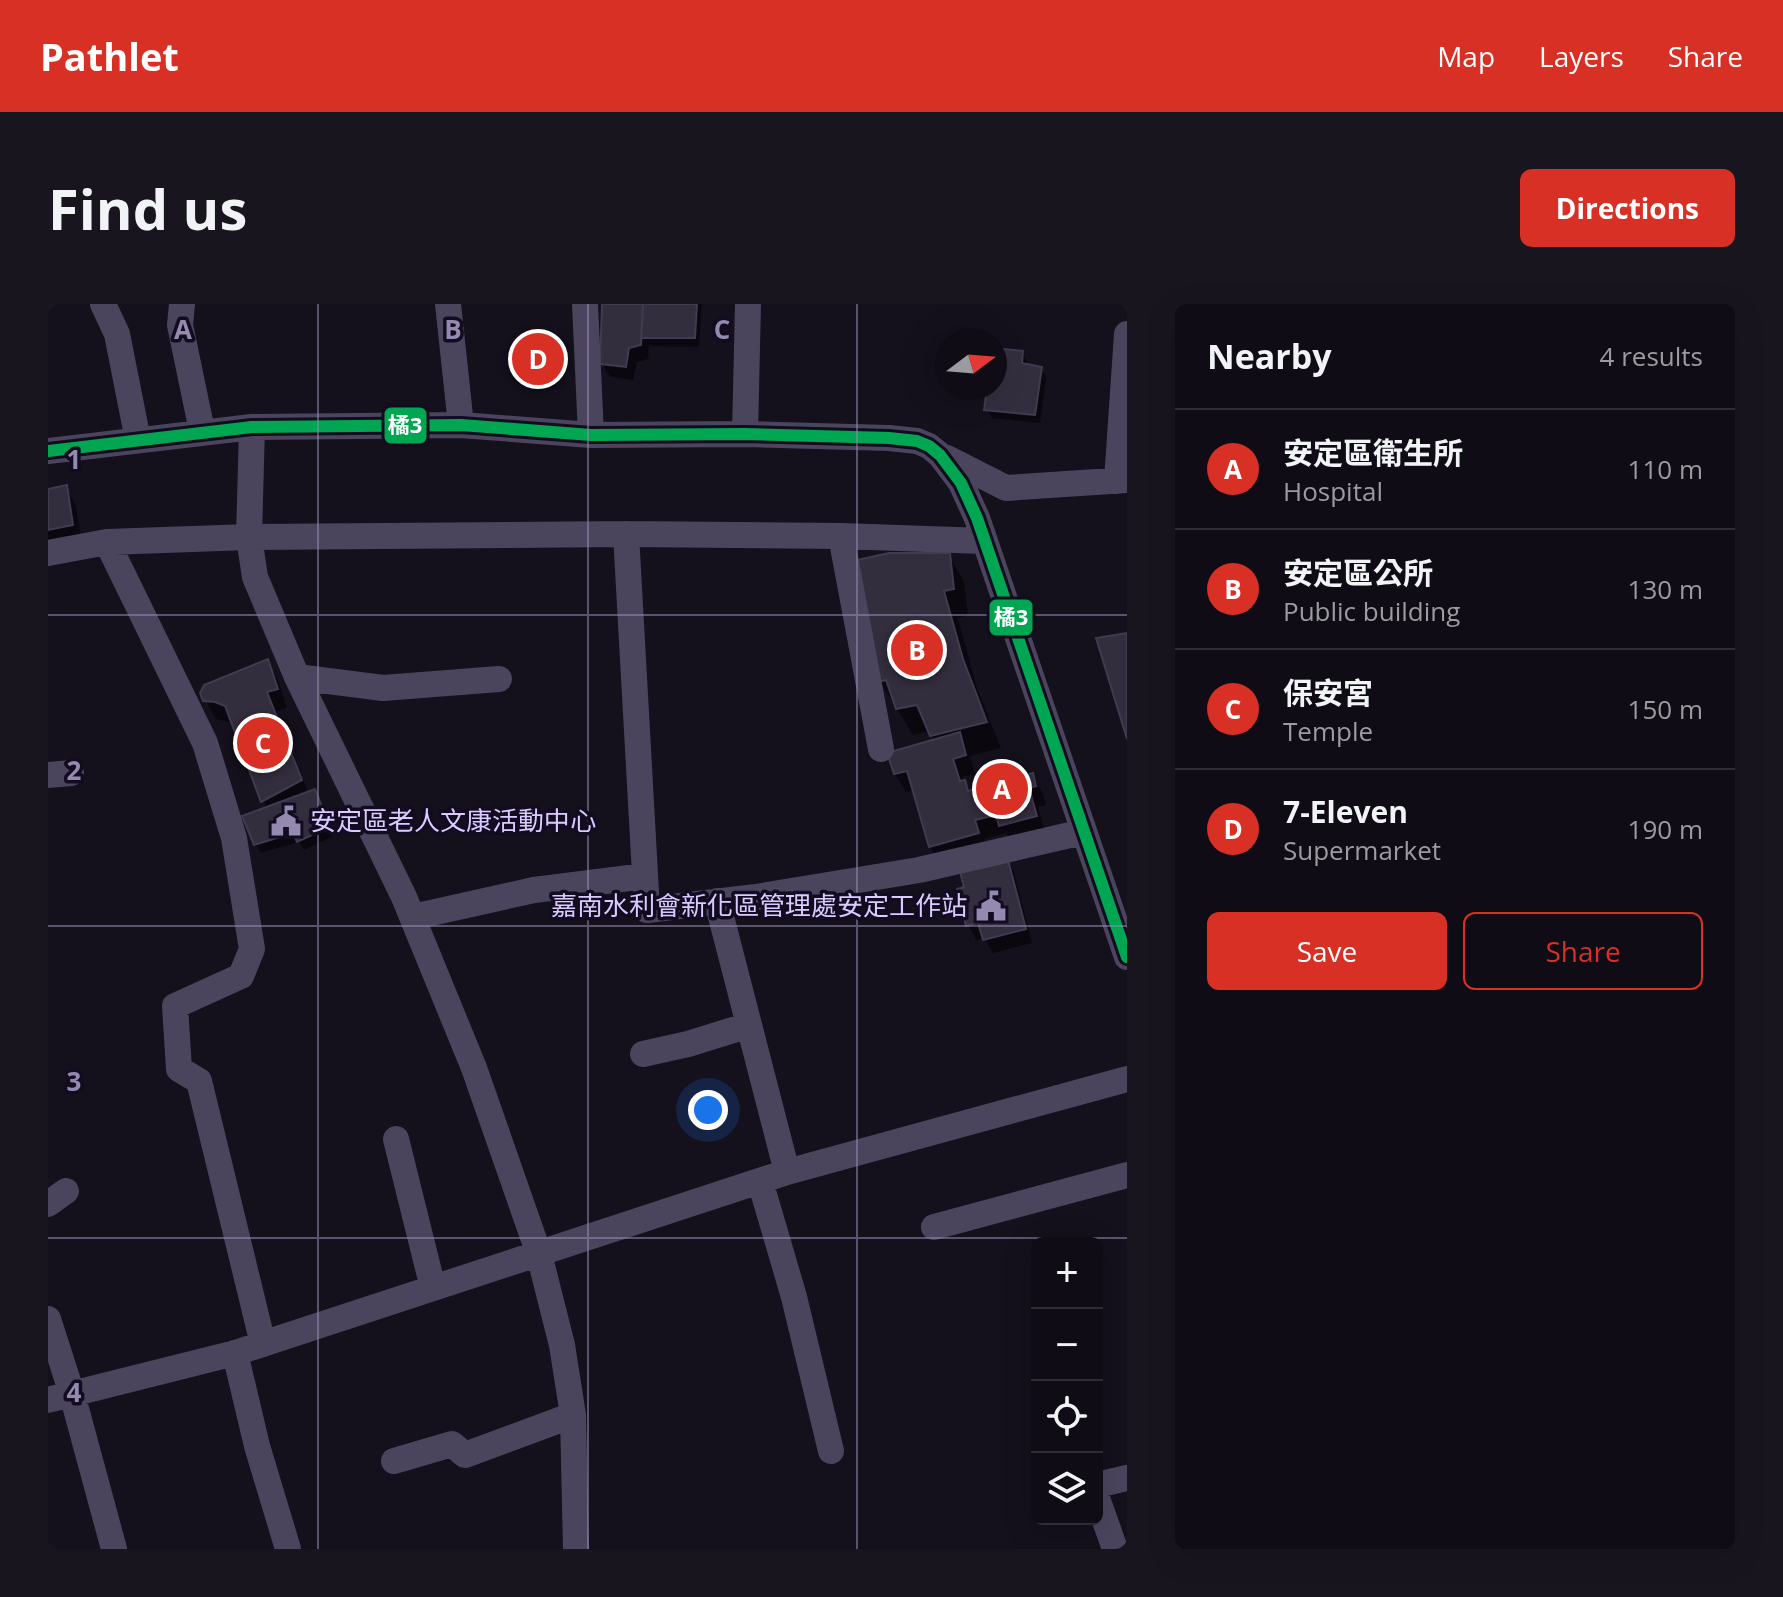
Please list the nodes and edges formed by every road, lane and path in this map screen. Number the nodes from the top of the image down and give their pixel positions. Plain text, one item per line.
1 (103, 304) edge
2 (182, 304) edge
3 (448, 304) edge
4 (585, 304) edge
5 (748, 304) edge
6 (1127, 334) edge
7 (461, 425) junction
8 (252, 427) junction
9 (202, 431) junction
10 (745, 434) junction
11 (591, 435) junction
12 (138, 440) junction
13 (48, 451) edge
14 (940, 455) junction
15 (1122, 481) edge
16 (626, 534) junction
17 (841, 536) junction
18 (249, 537) junction
19 (984, 541) junction
20 (107, 542) junction
21 (48, 553) edge
22 (297, 677) junction
23 (499, 679) dead end
24 (881, 749) dead end
25 (1083, 832) junction
26 (645, 876) junction
27 (1116, 887) edge
28 (717, 901) junction
29 (413, 917) junction
30 (1127, 957) edge
31 (749, 1025) junction
32 (643, 1054) dead end
33 (1127, 1079) edge
34 (396, 1139) dead end
35 (787, 1172) junction
36 (1127, 1175) edge
37 (760, 1181) junction
38 (934, 1227) dead end
39 (539, 1254) junction
40 (433, 1288) junction
41 (48, 1319) edge
42 (263, 1344) junction
43 (235, 1353) junction
44 (60, 1397) edge
45 (573, 1415) junction
46 (831, 1451) dead end
47 (394, 1461) dead end
48 (1127, 1478) edge
49 (1103, 1484) edge
50 (1103, 1515) edge
51 (114, 1549) edge
52 (288, 1549) edge
53 (576, 1549) edge
54 (1115, 1549) edge

1 - 12 street
2 - 9 street
3 - 7 street
4 - 11 street
5 - 10 street
6 - 15 street
7 - 8 street
7 - 11 street
8 - 9 street
8 - 18 street
9 - 12 street
10 - 11 street
10 - 14 street
12 - 13 street
14 - 15 street
14 - 19 street
16 - 17 street
16 - 18 street
16 - 26 street
17 - 19 street
17 - 24 street
18 - 20 street
18 - 22 street
19 - 25 street
20 - 21 street
20 - 42 street
22 - 23 street
22 - 29 street
25 - 27 street
25 - 28 street
26 - 28 street
26 - 29 street
27 - 30 street
28 - 31 street
29 - 39 street
31 - 32 street
31 - 35 street
33 - 35 street
34 - 40 street
35 - 37 street
36 - 38 street
37 - 39 street
37 - 46 street
39 - 40 street
39 - 45 street
40 - 42 street
41 - 44 street
42 - 43 street
43 - 44 street
43 - 52 street
44 - 51 street
45 - 47 street
45 - 53 street
48 - 49 street
50 - 54 street

